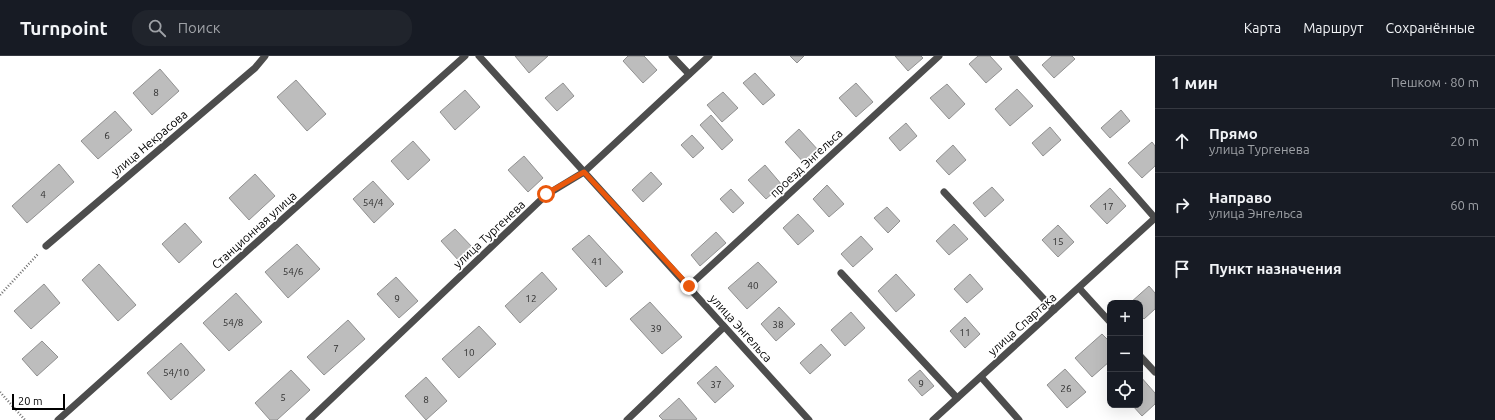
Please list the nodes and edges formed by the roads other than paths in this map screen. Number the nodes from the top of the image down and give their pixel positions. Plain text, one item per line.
1 (265, 56) edge
2 (465, 56) edge
3 (479, 56) edge
4 (672, 56) edge
5 (709, 56) edge
6 (939, 56) edge
7 (1013, 56) edge
8 (689, 74) junction
9 (584, 172) junction
10 (944, 192) dead end
11 (1155, 218) edge
12 (46, 246) road end
13 (841, 273) dead end
14 (689, 286) junction
15 (1079, 288) junction
16 (1054, 310) junction
17 (1107, 319) edge
18 (724, 327) junction
19 (1143, 359) edge
20 (1155, 372) edge
21 (980, 377) junction
22 (957, 398) junction
23 (58, 420) edge
24 (308, 420) edge
25 (627, 420) edge
26 (809, 420) edge
27 (933, 420) edge
28 (1019, 420) edge

1 - 12 street, улица Некрасова
2 - 23 street, Станционная улица
3 - 9 street, улица Энгельса
4 - 8 street
5 - 8 street, улица Тургенева
6 - 14 street, проезд Энгельса
7 - 11 street
8 - 9 street, улица Тургенева
9 - 14 street, улица Энгельса
9 - 24 street, улица Тургенева
10 - 16 street
11 - 15 street, улица Спартака
13 - 22 street
14 - 18 street, улица Энгельса
15 - 16 street, улица Спартака
15 - 17 street
16 - 21 street, улица Спартака
18 - 25 street
18 - 26 street, улица Энгельса
19 - 20 street
21 - 22 street, улица Спартака
21 - 28 street
22 - 27 street, улица Спартака

